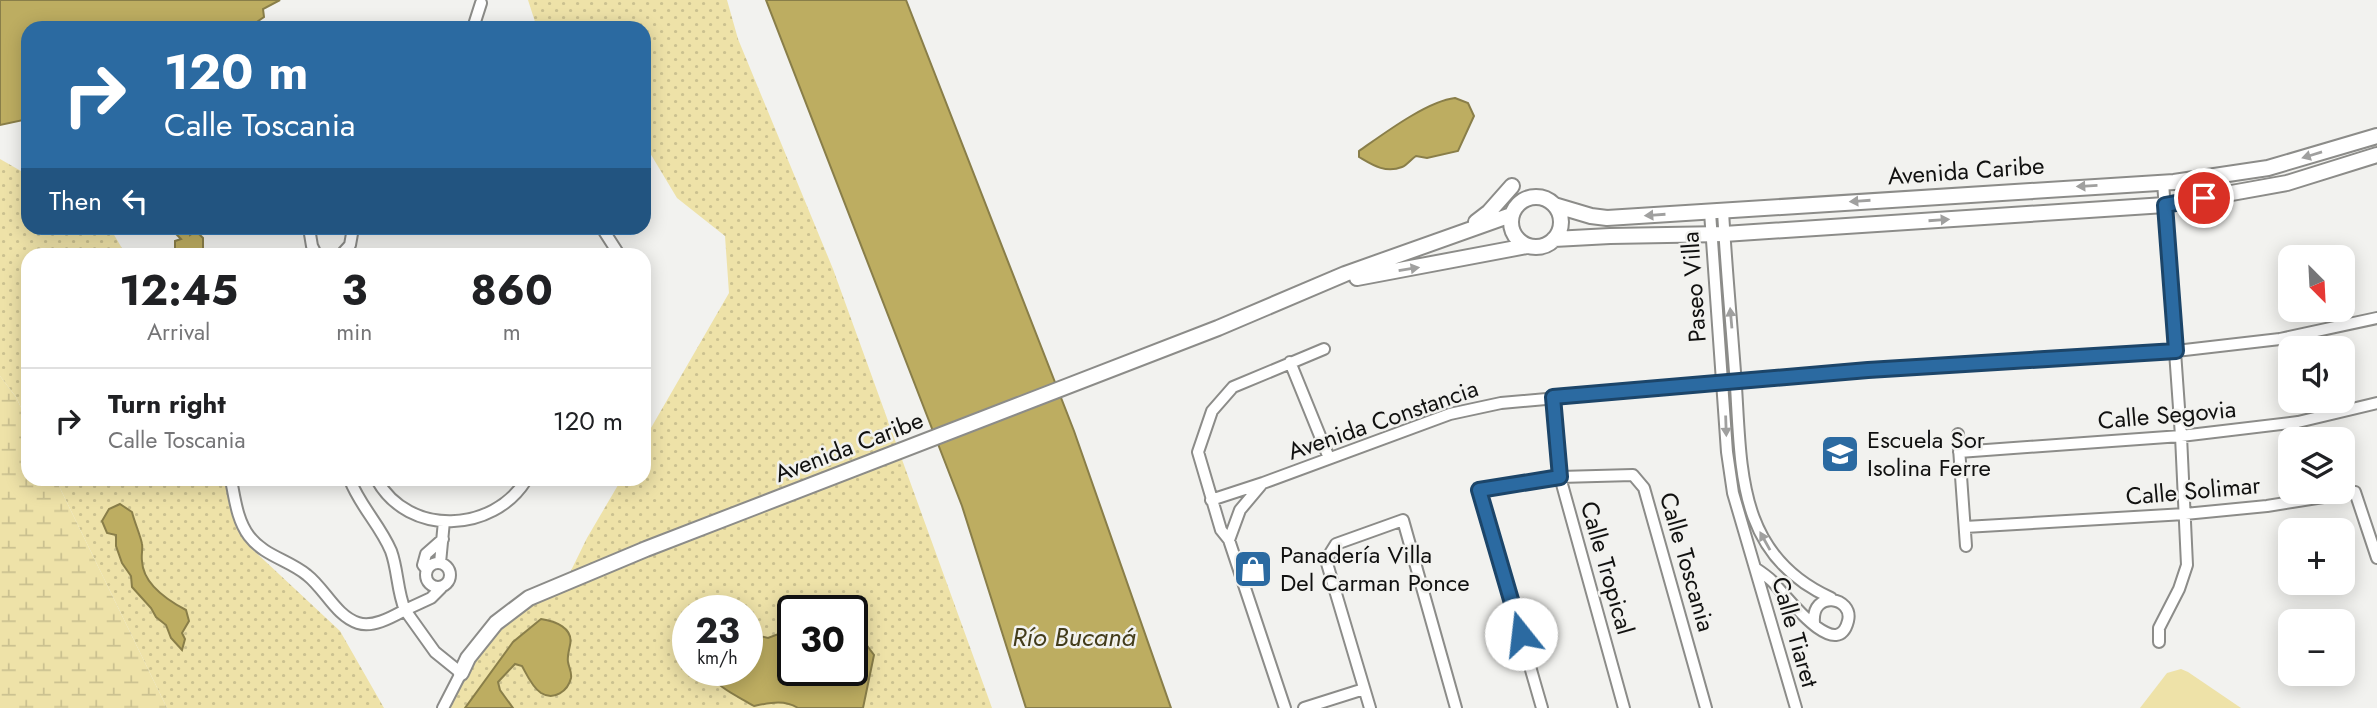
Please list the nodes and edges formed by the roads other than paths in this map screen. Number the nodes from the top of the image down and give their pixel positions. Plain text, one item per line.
1 (481, 3) dead end
2 (475, 21) edge
3 (2377, 136) edge
4 (2377, 155) edge
5 (2163, 182) junction
6 (1512, 186) dead end
7 (1554, 205) junction
8 (2165, 205) junction
9 (1717, 211) junction
10 (1511, 215) junction
11 (1467, 229) junction
12 (1718, 234) junction
13 (1554, 239) junction
14 (1527, 246) junction
15 (1318, 287) junction
16 (2377, 317) edge
17 (1324, 349) dead end
18 (2176, 351) junction
19 (1290, 362) junction
20 (1736, 380) junction
21 (1723, 382) junction
22 (1553, 397) junction
23 (2377, 403) edge
24 (1958, 434) dead end
25 (2181, 436) junction
26 (1959, 452) junction
27 (1329, 458) junction
28 (1560, 477) junction
29 (1263, 483) junction
30 (232, 486) edge
31 (353, 486) edge
32 (381, 486) edge
33 (521, 486) edge
34 (1211, 500) junction
35 (2185, 514) junction
36 (444, 522) junction
37 (1965, 527) junction
38 (443, 538) junction
39 (1229, 540) junction
40 (1966, 545) dead end
41 (2377, 558) edge
42 (440, 563) junction
43 (1755, 568) junction
44 (427, 570) junction
45 (441, 588) junction
46 (1788, 598) junction
47 (1834, 600) junction
48 (405, 610) junction
49 (1768, 614) junction
50 (1814, 623) junction
51 (2159, 642) dead end
52 (461, 673) junction
53 (1364, 689) junction
54 (443, 708) edge
55 (1285, 708) edge
56 (1304, 708) edge
57 (1370, 708) edge
58 (1456, 708) edge
59 (1542, 708) edge
60 (1624, 708) edge
61 (1706, 708) edge
62 (1796, 708) edge

1 - 2 street
3 -> 5 street, Avenida Caribe
4 - 8 street, Avenida Caribe
5 - 8 street
5 -> 9 street, Avenida Caribe
6 - 11 street
9 -> 7 street, Avenida Caribe
7 - 10 street
7 - 13 street
12 -> 8 street, Avenida Caribe
8 - 18 street
9 - 12 street, Paseo Villa
10 - 11 street, Avenida Caribe
10 - 14 street
11 - 15 street, Avenida Caribe
12 - 13 street, Avenida Caribe
20 -> 12 street, Paseo Villa
12 - 21 street, Paseo Villa
13 - 14 street
15 -> 14 street, Avenida Caribe
15 - 52 street, Avenida Caribe
16 - 18 street, Avenida Constancia
17 - 19 street
18 - 20 street, Avenida Constancia
18 - 25 street
19 - 27 street
19 - 34 street
20 - 21 street, Avenida Constancia
47 -> 20 street, Paseo Villa
21 - 22 street, Avenida Constancia
21 -> 43 street, Paseo Villa
22 - 27 street, Avenida Constancia
22 - 28 street, Calle Tropical
23 - 25 street, Calle Segovia
24 - 26 street
25 - 26 street, Calle Segovia
25 - 35 street
26 - 37 street
27 - 29 street, Avenida Constancia
28 - 59 street, Calle Toscania
28 - 60 street, Calle Tropical
28 - 61 street, Calle Toscania
29 - 34 street, Avenida Constancia
29 - 39 street
30 - 48 street
31 - 48 street
32 - 36 street
33 - 36 street
34 - 39 street
35 - 37 street, Calle Solimar
35 - 41 street, Calle Solimar
35 - 51 street
36 - 38 street
37 - 40 street
38 - 42 street
38 - 44 street
39 - 55 street
42 - 44 street
42 - 45 street
43 - 46 street
43 - 49 street, Calle Tiaret
44 - 45 street
45 - 48 street
46 - 49 street
46 - 50 street
47 - 50 street
47 - 50 street
48 - 52 street
49 - 62 street, Calle Tiaret
52 - 54 street, Avenida Caribe
53 - 56 street
53 - 57 street
53 - 58 street

